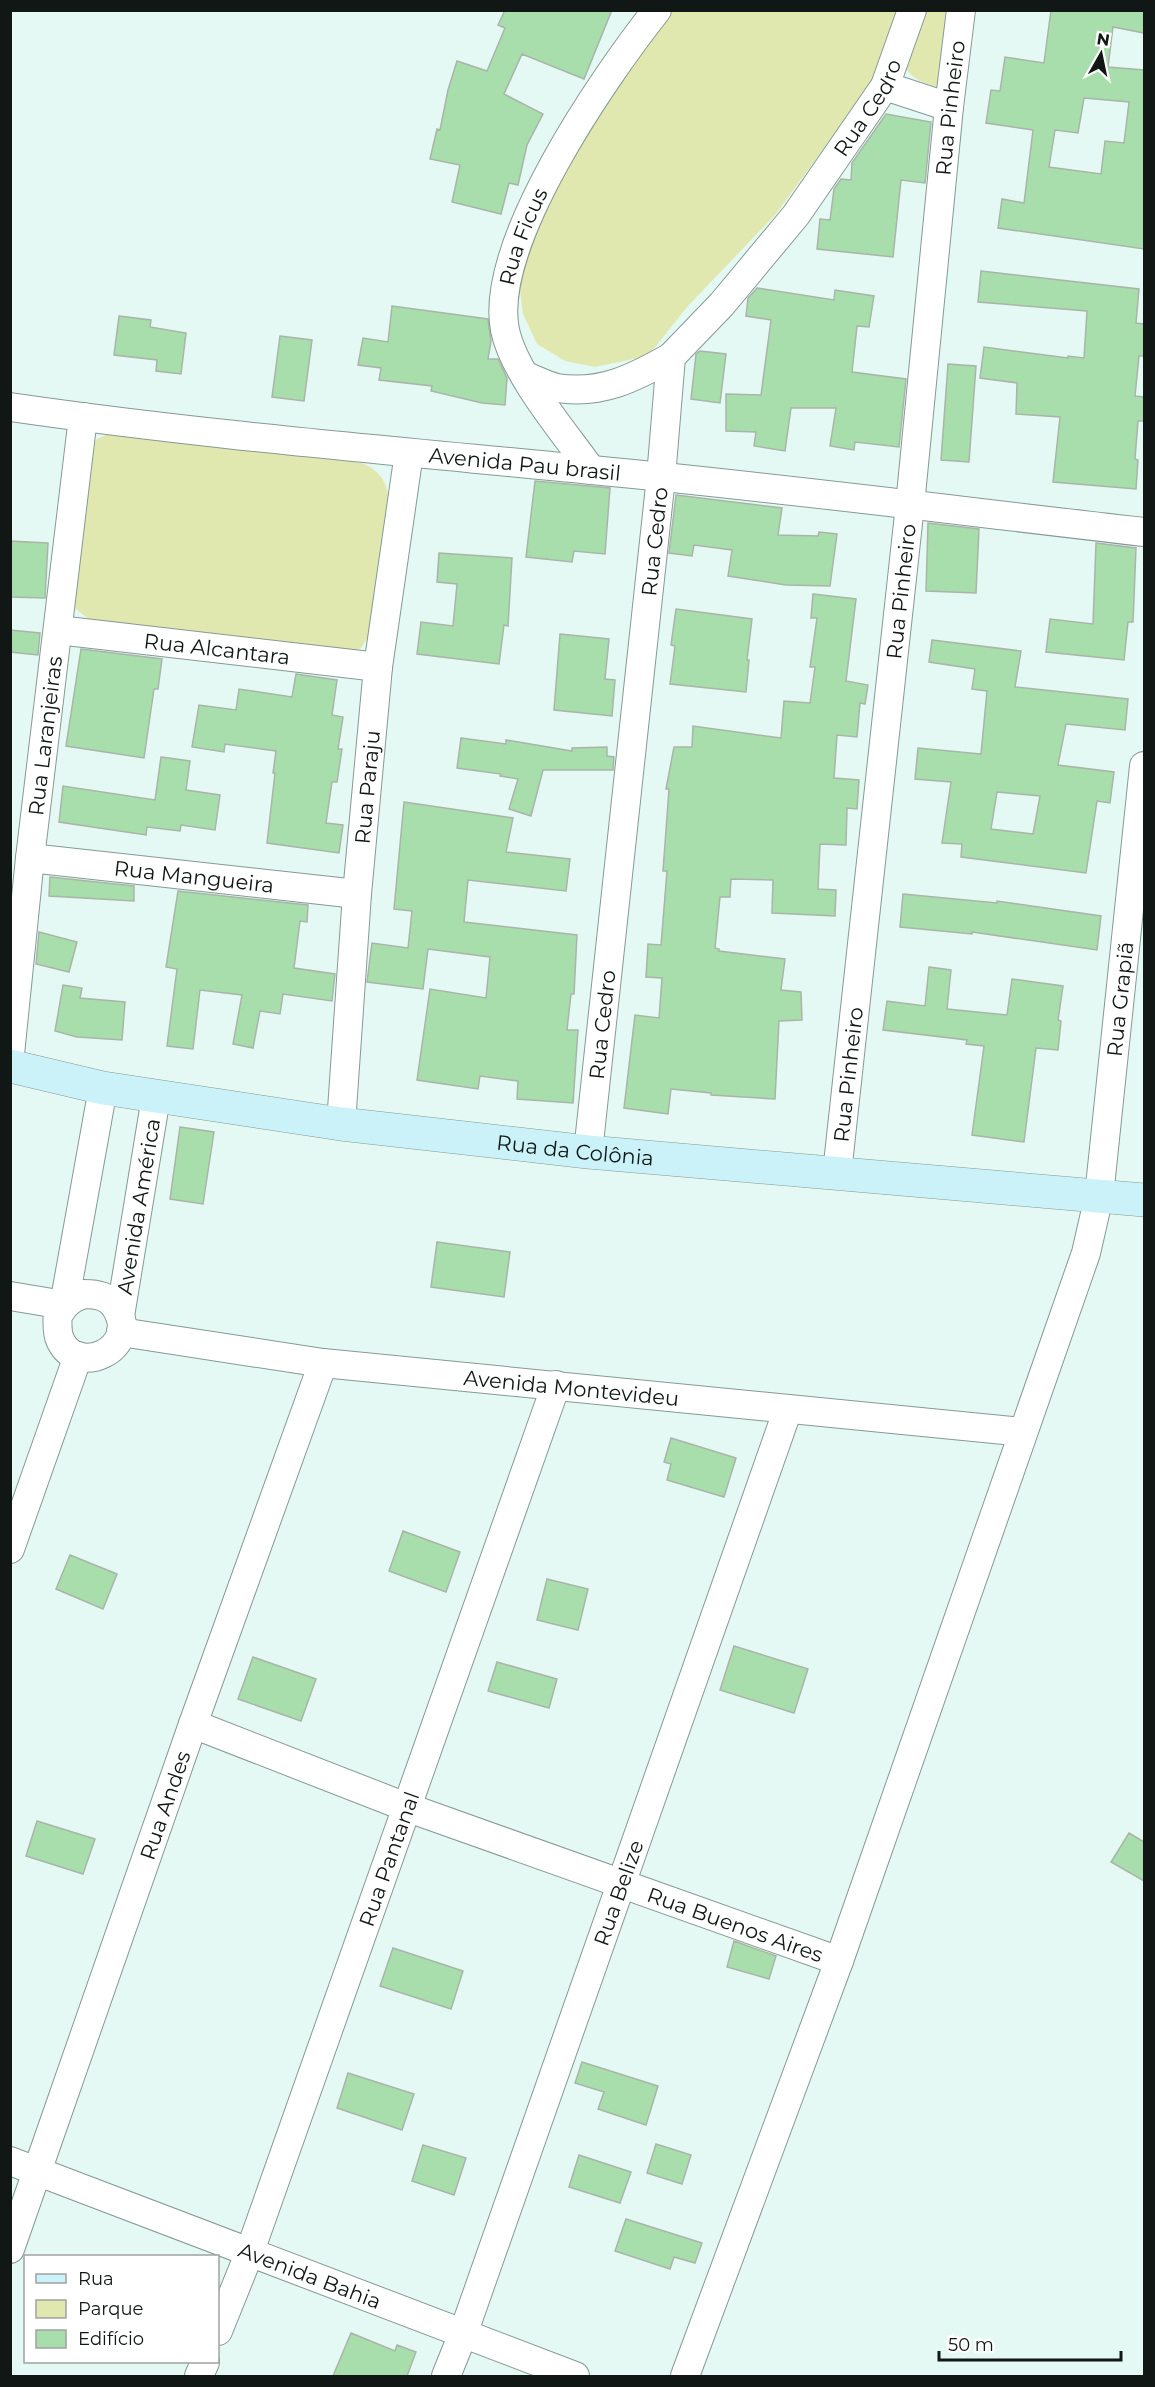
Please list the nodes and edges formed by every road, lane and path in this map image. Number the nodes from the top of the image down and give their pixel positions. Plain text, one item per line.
1 (657, 10) edge
2 (912, 10) edge
3 (961, 10) edge
4 (885, 86) junction
5 (949, 107) junction
6 (671, 357) junction
7 (526, 376) junction
8 (10, 407) edge
9 (82, 417) junction
10 (409, 453) junction
11 (591, 470) junction
12 (661, 477) junction
13 (910, 505) junction
14 (1144, 532) edge
15 (58, 630) junction
16 (378, 668) junction
17 (1144, 766) edge
18 (30, 858) junction
19 (357, 894) junction
20 (10, 1054) edge
21 (10, 1066) edge
22 (103, 1088) junction
23 (156, 1097) junction
24 (341, 1124) junction
25 (588, 1152) junction
26 (837, 1173) junction
27 (1099, 1196) junction
28 (1144, 1200) edge
29 (10, 1296) edge
30 (61, 1304) junction
31 (121, 1324) junction
32 (78, 1356) junction
33 (323, 1363) junction
34 (556, 1385) junction
35 (788, 1409) junction
36 (1023, 1432) junction
37 (10, 1549) edge
38 (193, 1724) junction
39 (406, 1807) junction
40 (622, 1884) junction
41 (839, 1960) junction
42 (10, 2162) edge
43 (38, 2171) junction
44 (10, 2249) edge
45 (249, 2254) junction
46 (219, 2329) edge
47 (463, 2334) junction
48 (446, 2376) edge
49 (575, 2376) edge
50 (685, 2376) edge

1 - 7 street, Rua Ficus
2 - 4 street, Rua Cedro
3 - 5 street, Rua Pinheiro
4 - 5 street
4 - 6 street, Rua Cedro
5 - 13 street, Rua Pinheiro
6 - 7 street
6 - 12 street, Rua Cedro
7 - 11 street, Rua Ficus
8 - 9 street, Avenida Pau brasil
9 - 10 street, Avenida Pau brasil
9 - 15 street, Rua Laranjeiras
10 - 11 street, Avenida Pau brasil
10 - 16 street, Rua Paraju
11 - 12 street, Avenida Pau brasil
12 - 13 street, Avenida Pau brasil
12 - 25 street, Rua Cedro
13 - 14 street, Avenida Pau brasil
13 - 26 street, Rua Pinheiro
15 - 16 street, Rua Alcantara
15 - 18 street, Rua Laranjeiras
16 - 19 street, Rua Paraju
17 - 27 street, Rua Grapiã
18 - 19 street, Rua Mangueira
18 - 20 street, Rua Laranjeiras
19 - 24 street, Rua Paraju
21 - 22 main road, Rua da Colônia
22 - 23 main road, Rua da Colônia
22 - 30 street
23 - 24 main road, Rua da Colônia
23 - 31 street, Avenida América
24 - 25 main road, Rua da Colônia
25 - 26 main road, Rua da Colônia
26 - 27 main road, Rua da Colônia
27 - 28 main road, Rua da Colônia
27 - 36 street, Rua Grapiã
29 - 30 street
30 - 31 street
30 - 32 street
31 - 32 street
31 - 33 street, Avenida Montevideu
32 - 37 street
33 - 34 street, Avenida Montevideu
33 - 38 street, Rua Andes
34 - 35 street, Avenida Montevideu
34 - 39 street, Rua Pantanal
35 - 36 street, Avenida Montevideu
35 - 40 street, Rua Belize
36 - 41 street, Rua Grapiã
38 - 39 street, Rua Buenos Aires
38 - 43 street, Rua Andes
39 - 40 street, Rua Buenos Aires
39 - 45 street, Rua Pantanal
40 - 41 street, Rua Buenos Aires
40 - 47 street, Rua Belize
41 - 50 street, Rua Grapiã
42 - 43 street, Avenida Bahia
43 - 44 street, Rua Andes
43 - 45 street, Avenida Bahia
45 - 46 street, Rua Pantanal
45 - 47 street, Avenida Bahia
47 - 48 street, Rua Belize
47 - 49 street, Avenida Bahia

